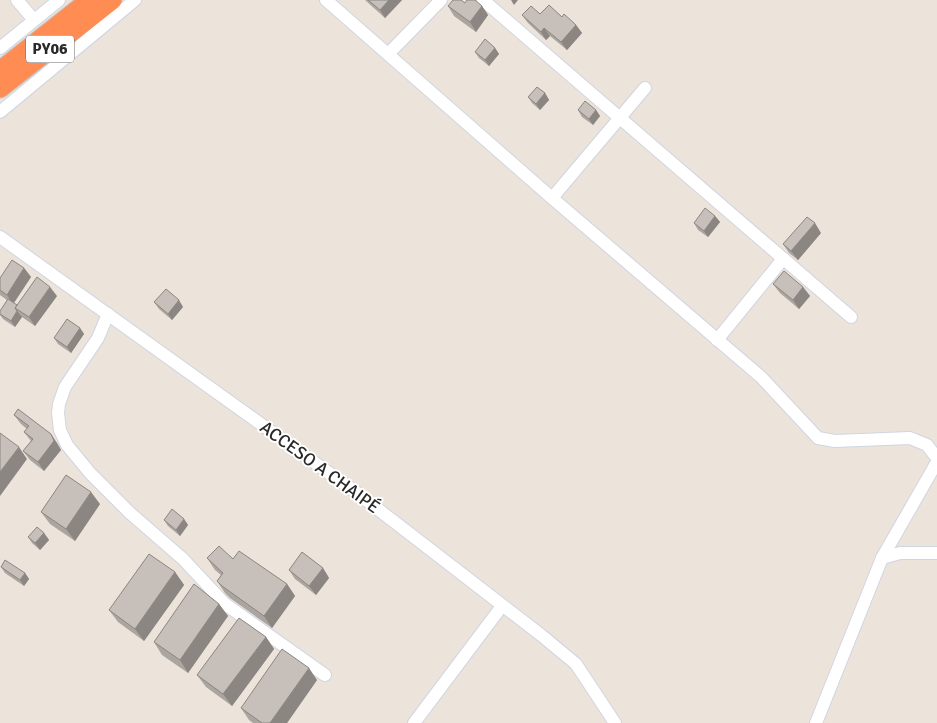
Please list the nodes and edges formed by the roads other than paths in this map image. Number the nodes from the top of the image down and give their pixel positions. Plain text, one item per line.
1 (17, 0) edge
2 (59, 0) edge
3 (90, 0) edge
4 (112, 0) edge
5 (135, 0) edge
6 (326, 0) edge
7 (441, 0) edge
8 (483, 0) edge
9 (34, 20) junction
10 (0, 48) edge
11 (388, 54) junction
12 (0, 70) edge
13 (0, 88) edge
14 (645, 88) dead end
15 (0, 112) edge
16 (619, 118) junction
17 (552, 198) junction
18 (0, 237) edge
19 (783, 259) junction
20 (108, 314) junction
21 (851, 317) dead end
22 (717, 340) junction
23 (937, 458) edge
24 (937, 462) edge
25 (937, 553) edge
26 (882, 558) junction
27 (502, 606) junction
28 (325, 676) dead end
29 (414, 723) edge
30 (615, 723) edge
31 (816, 723) edge

1 - 9 street
2 - 9 street
3 - 12 highway, PY06
4 - 13 highway, PY06
5 - 15 street
6 - 11 street
7 - 11 street
8 - 16 street
9 - 10 street
11 - 17 street
14 - 16 street
16 - 17 street
16 - 19 street
17 - 22 street
18 - 20 street, ACCESO A CHAIPÉ
19 - 21 street
19 - 22 street
20 - 27 street, ACCESO A CHAIPÉ
20 - 28 street
22 - 23 street
24 - 26 street
25 - 26 street
26 - 31 street
27 - 29 street
27 - 30 street, ACCESO A CHAIPÉ

